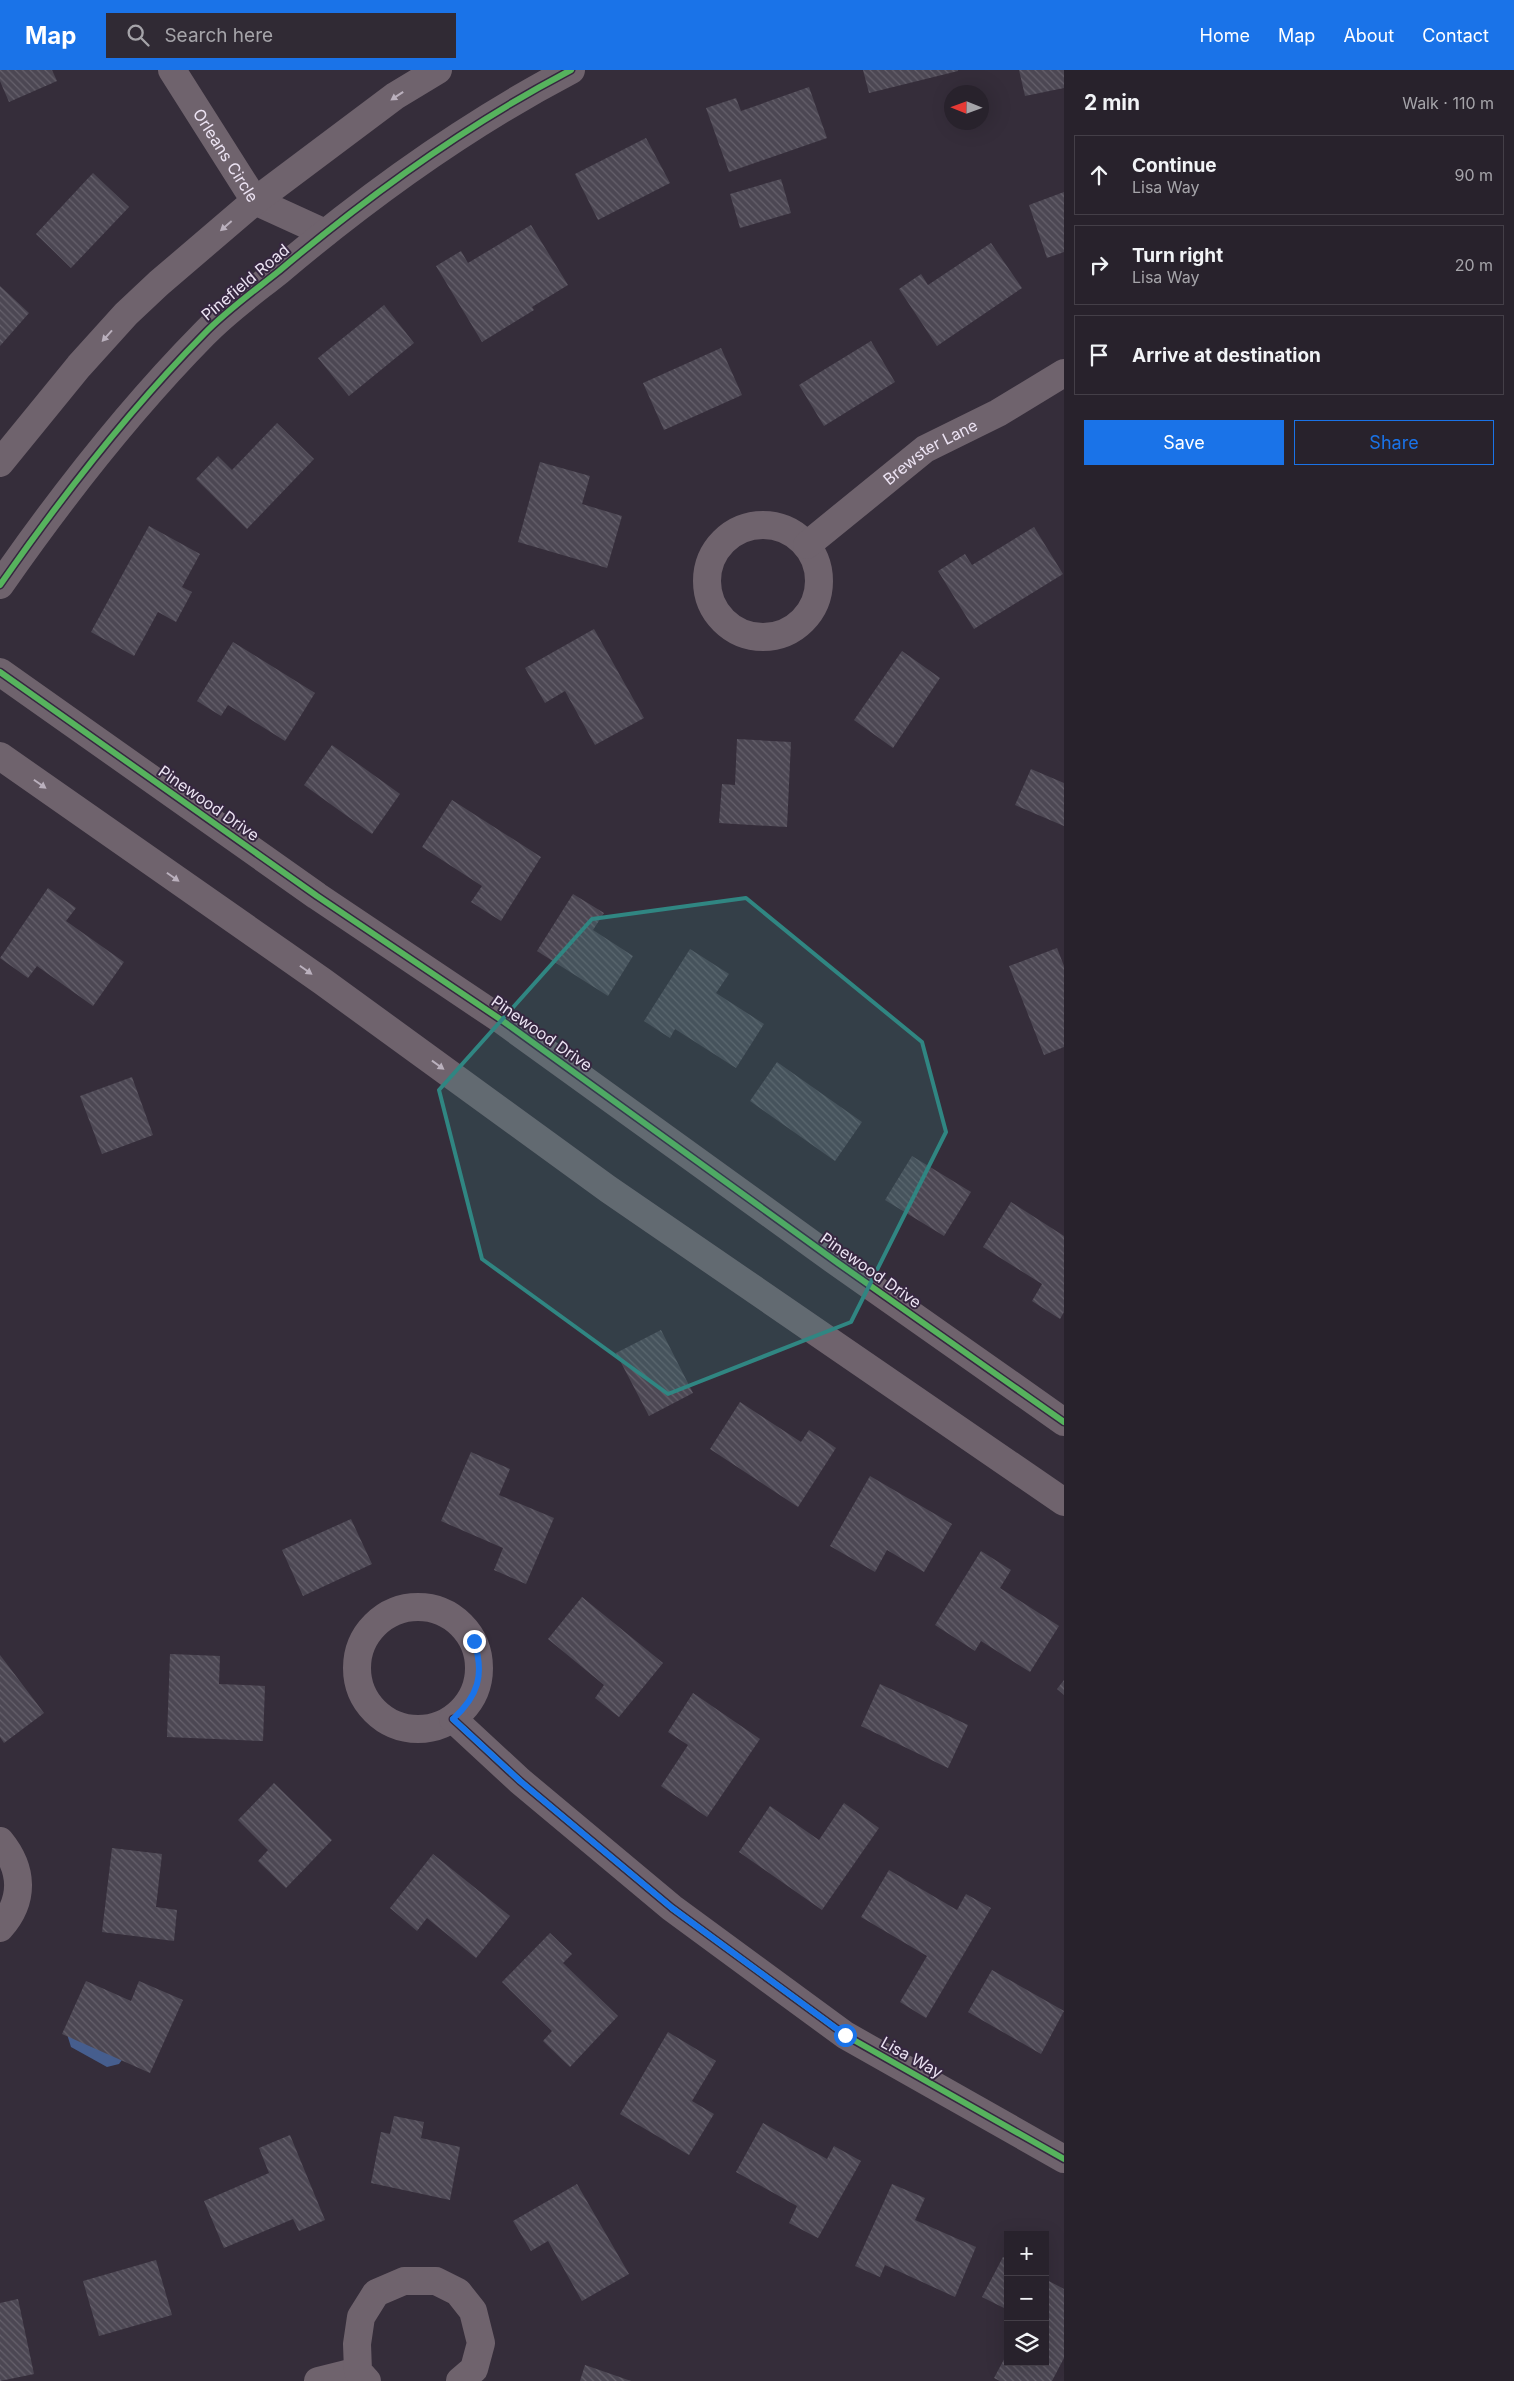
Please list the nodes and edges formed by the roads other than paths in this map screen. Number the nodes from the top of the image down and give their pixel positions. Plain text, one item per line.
1 (172, 70) edge
2 (438, 70) edge
3 (571, 70) edge
4 (255, 201) junction
5 (325, 233) junction
6 (1064, 373) edge
7 (0, 463) edge
8 (806, 545) junction
9 (0, 585) edge
10 (0, 672) edge
11 (0, 756) edge
12 (1064, 1422) edge
13 (1064, 1502) edge
14 (453, 1719) junction
15 (0, 1841) edge
16 (0, 1928) edge
17 (1064, 2159) edge
18 (363, 2376) edge
19 (318, 2381) edge
20 (460, 2381) edge

1 - 4 street, Orleans Circle
2 -> 4 street
3 - 5 street, Pinefield Road
4 - 5 street, Orleans Circle
4 -> 7 street
5 - 9 street, Pinefield Road
6 - 8 street, Brewster Lane
8 - 8 street
10 - 12 street, Pinewood Drive
11 -> 13 street
14 - 14 street
14 - 17 street, Lisa Way
15 - 16 street
18 - 19 street
18 - 20 street

